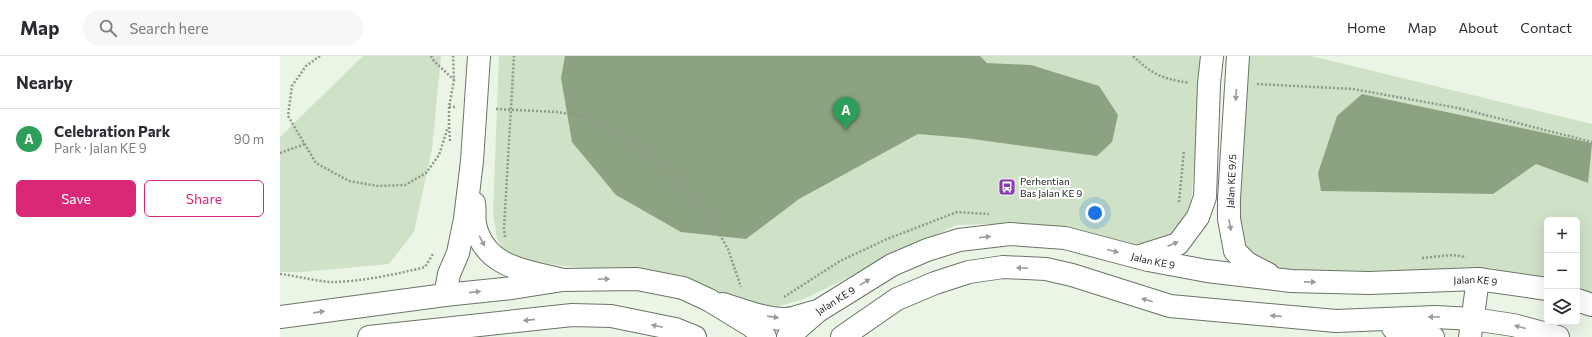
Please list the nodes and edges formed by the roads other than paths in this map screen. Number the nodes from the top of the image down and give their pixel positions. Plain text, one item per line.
1 (479, 56) edge
2 (1212, 56) edge
3 (1238, 56) edge
4 (472, 161) junction
5 (1136, 257) junction
6 (1478, 279) junction
7 (563, 280) junction
8 (1280, 280) junction
9 (1544, 289) edge
10 (445, 295) junction
11 (709, 300) junction
12 (1580, 301) edge
13 (1592, 305) edge
14 (818, 311) junction
15 (280, 317) edge
16 (871, 317) junction
17 (1336, 321) junction
18 (491, 324) junction
19 (1471, 328) edge
20 (369, 337) edge
21 (694, 337) edge
22 (765, 337) edge
23 (788, 337) edge
24 (842, 337) edge
25 (855, 337) edge
26 (1433, 337) edge
27 (1558, 337) edge

1 - 4 street
5 -> 2 street
3 -> 8 street, Jalan KE 9/5
4 -> 7 street
4 - 10 street
5 - 8 street, Jalan KE 9
14 -> 5 street, Jalan KE 9
8 -> 6 street, Jalan KE 9
6 - 9 street, Jalan KE 9
6 - 19 street
10 -> 7 street
7 -> 11 street
15 -> 10 street
10 - 18 street
11 -> 14 street
11 - 22 street
12 - 13 street
14 - 23 street, Jalan KE 9
17 -> 16 street
16 - 24 street
16 - 25 street
19 -> 17 street
17 - 26 street
18 - 20 street
21 -> 18 street
27 -> 19 street

